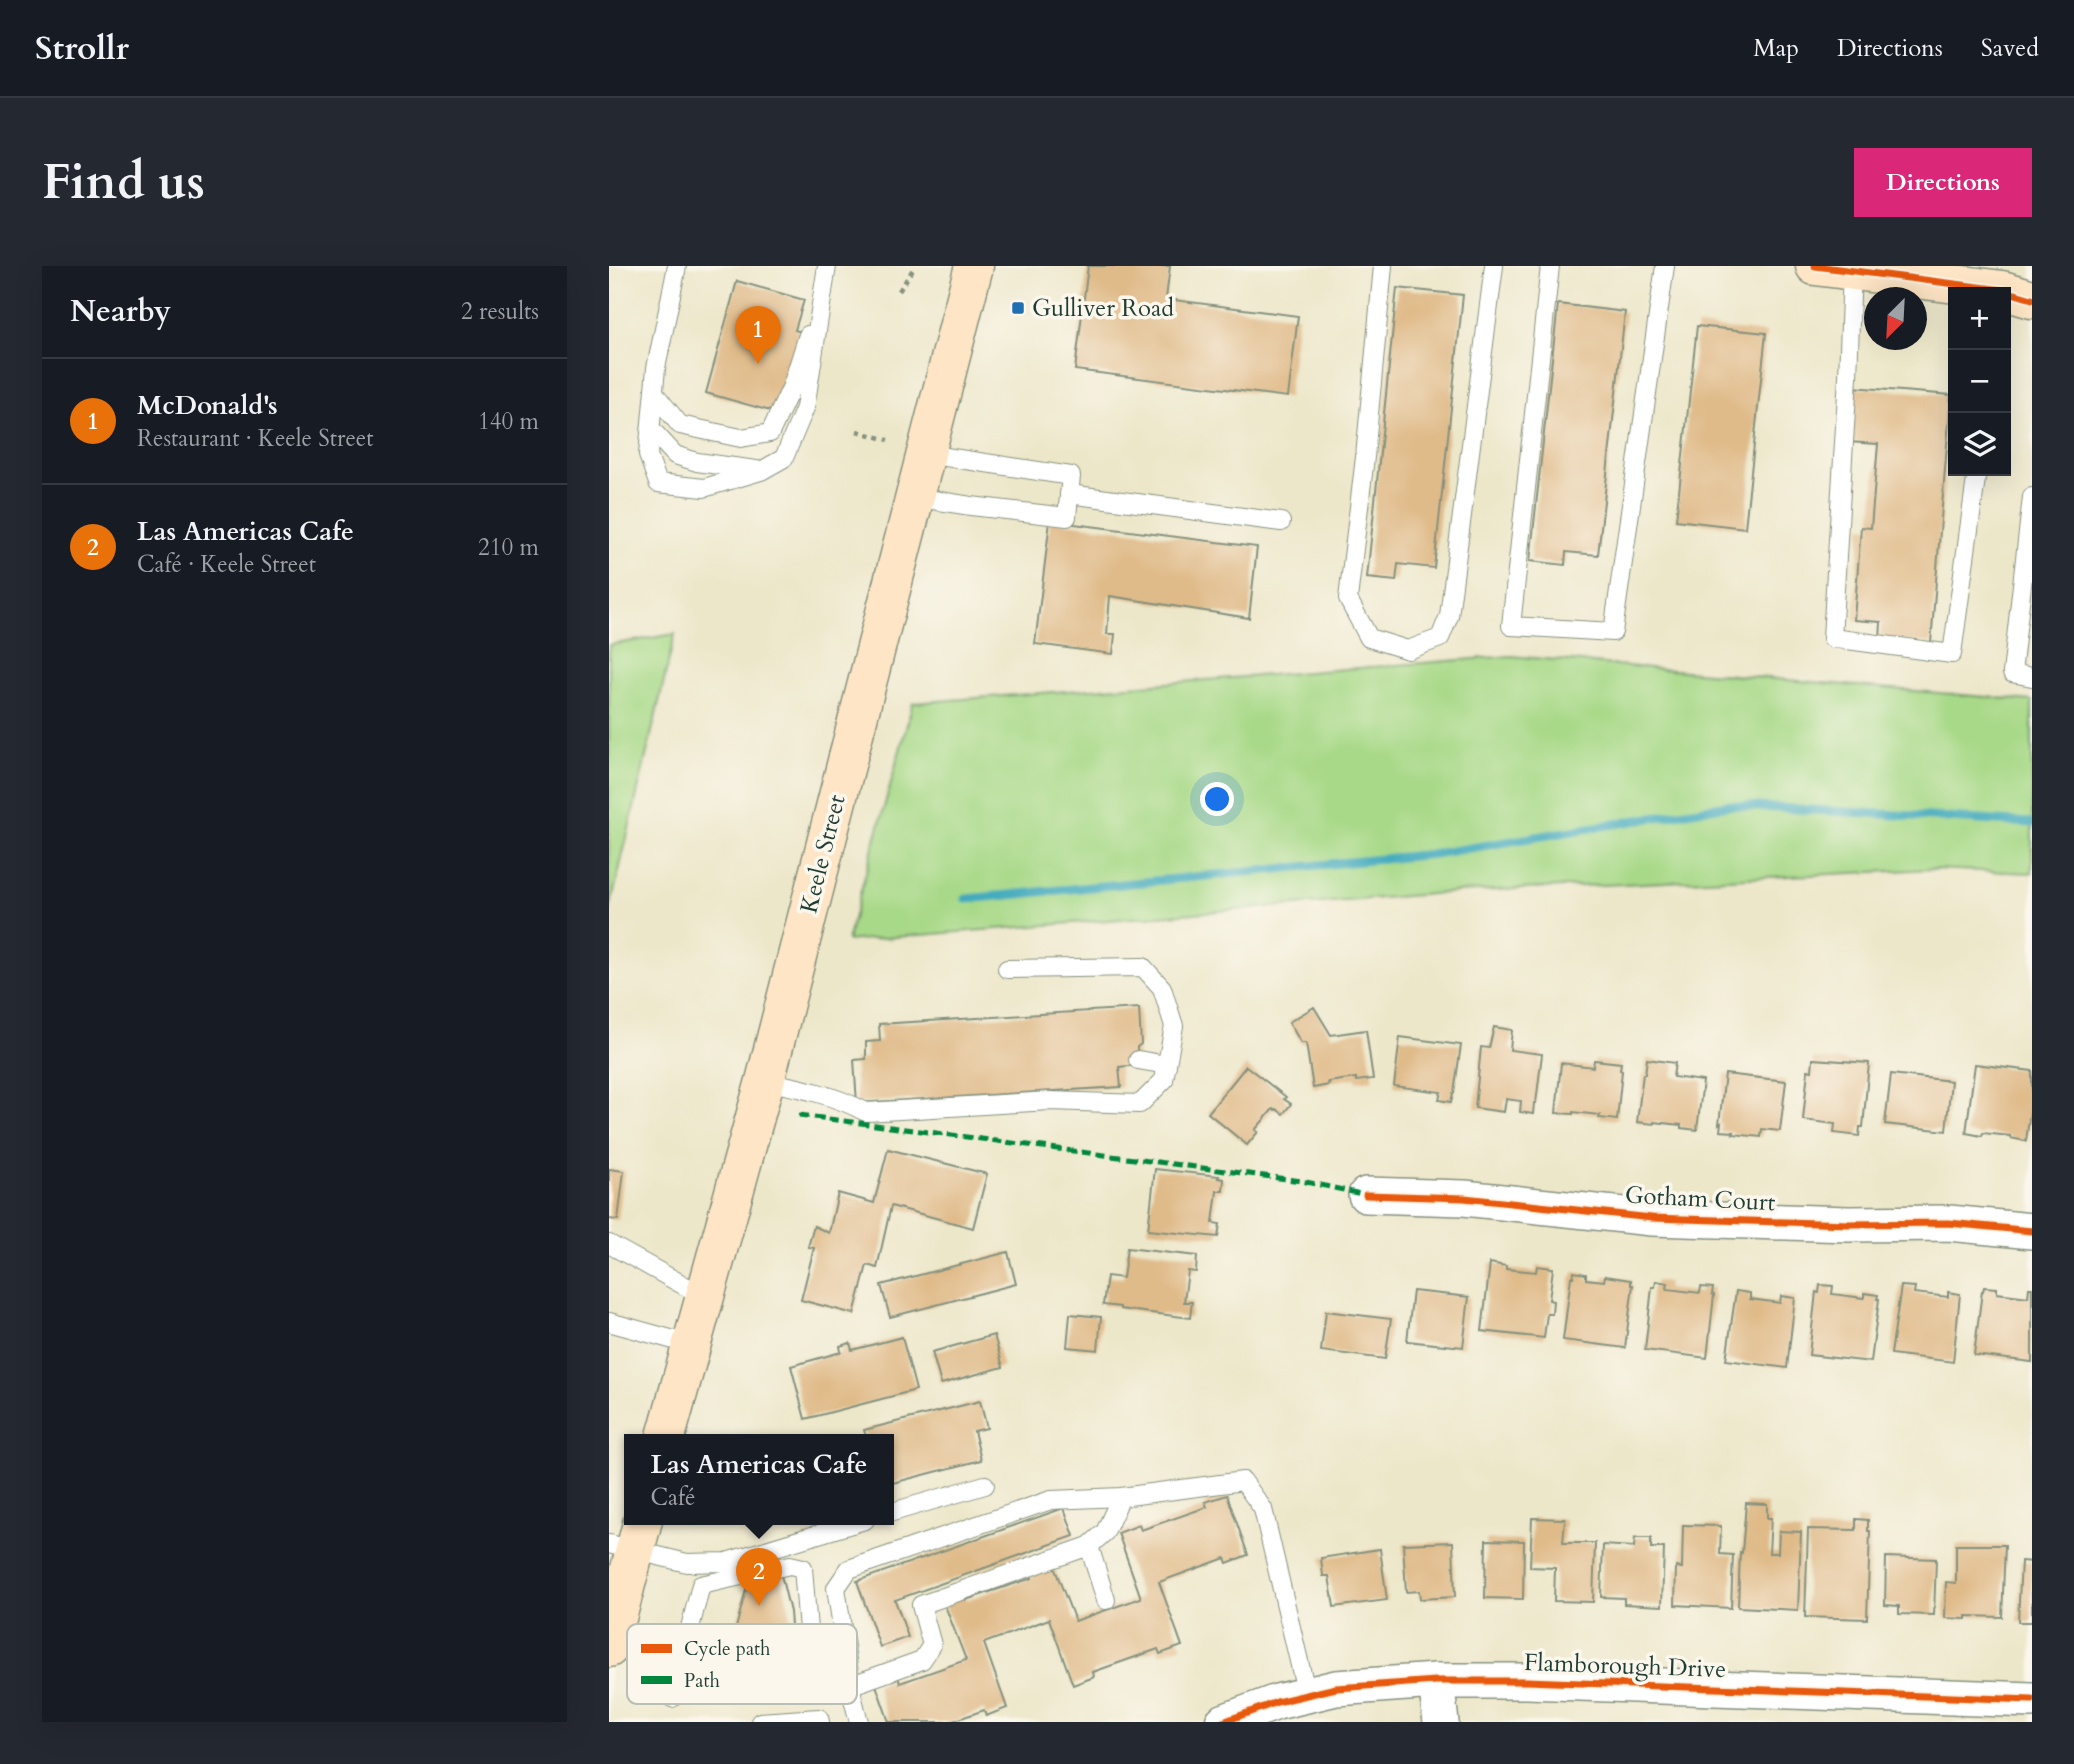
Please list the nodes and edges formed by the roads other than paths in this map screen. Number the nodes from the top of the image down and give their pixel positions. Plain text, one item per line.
1 (677, 266) edge
2 (974, 266) edge
3 (1383, 266) edge
4 (1494, 266) edge
5 (1550, 266) edge
6 (1665, 266) edge
7 (1815, 266) edge
8 (1852, 270) junction
9 (826, 274) edge
10 (1962, 287) edge
11 (654, 393) junction
12 (650, 429) junction
13 (926, 454) junction
14 (761, 471) junction
15 (1976, 476) edge
16 (1069, 494) junction
17 (914, 497) junction
18 (2032, 497) edge
19 (1281, 522) dead end
20 (2032, 677) edge
21 (1007, 969) dead end
22 (1138, 1060) dead end
23 (1167, 1065) junction
24 (765, 1081) junction
25 (1366, 1195) dead end
26 (2032, 1230) edge
27 (609, 1244) edge
28 (705, 1297) junction
29 (609, 1322) edge
30 (692, 1345) junction
31 (667, 1434) edge
32 (985, 1485) dead end
33 (1121, 1497) junction
34 (894, 1511) edge
35 (848, 1525) edge
36 (629, 1538) edge
37 (1089, 1546) junction
38 (698, 1564) junction
39 (701, 1585) junction
40 (1107, 1600) dead end
41 (691, 1624) edge
42 (808, 1624) edge
43 (843, 1624) edge
44 (610, 1643) edge
45 (1436, 1681) junction
46 (857, 1683) edge
47 (1307, 1695) junction
48 (2032, 1700) edge
49 (854, 1704) edge
50 (760, 1722) edge
51 (820, 1722) edge
52 (859, 1722) edge
53 (1223, 1722) edge
54 (1441, 1722) edge

1 - 11 lane
2 - 13 main road, Keele Street
3 - 4 lane
5 - 6 lane
7 - 8 main road
8 - 10 main road
8 - 15 lane
9 - 11 lane
9 - 14 lane
11 - 12 lane
12 - 14 lane
12 - 14 lane
13 - 16 lane
13 - 17 main road, Keele Street
16 - 17 lane
16 - 19 lane
17 - 24 main road, Keele Street
18 - 20 lane
21 - 23 lane
22 - 23 lane
23 - 24 lane
24 - 28 main road, Keele Street
25 - 26 street, Gotham Court
27 - 28 lane
28 - 30 main road, Keele Street
29 - 30 lane
30 - 31 main road, Keele Street
32 - 34 lane
33 - 37 lane
33 - 43 lane
33 - 47 lane
35 - 38 lane
36 - 38 lane
36 - 44 main road
37 - 40 lane
37 - 46 lane
38 - 39 lane
39 - 41 lane
39 - 42 lane
45 - 47 street, Flamborough Drive
45 - 48 street, Flamborough Drive
45 - 54 street
47 - 53 street, Flamborough Drive
49 - 52 lane
50 - 51 lane

